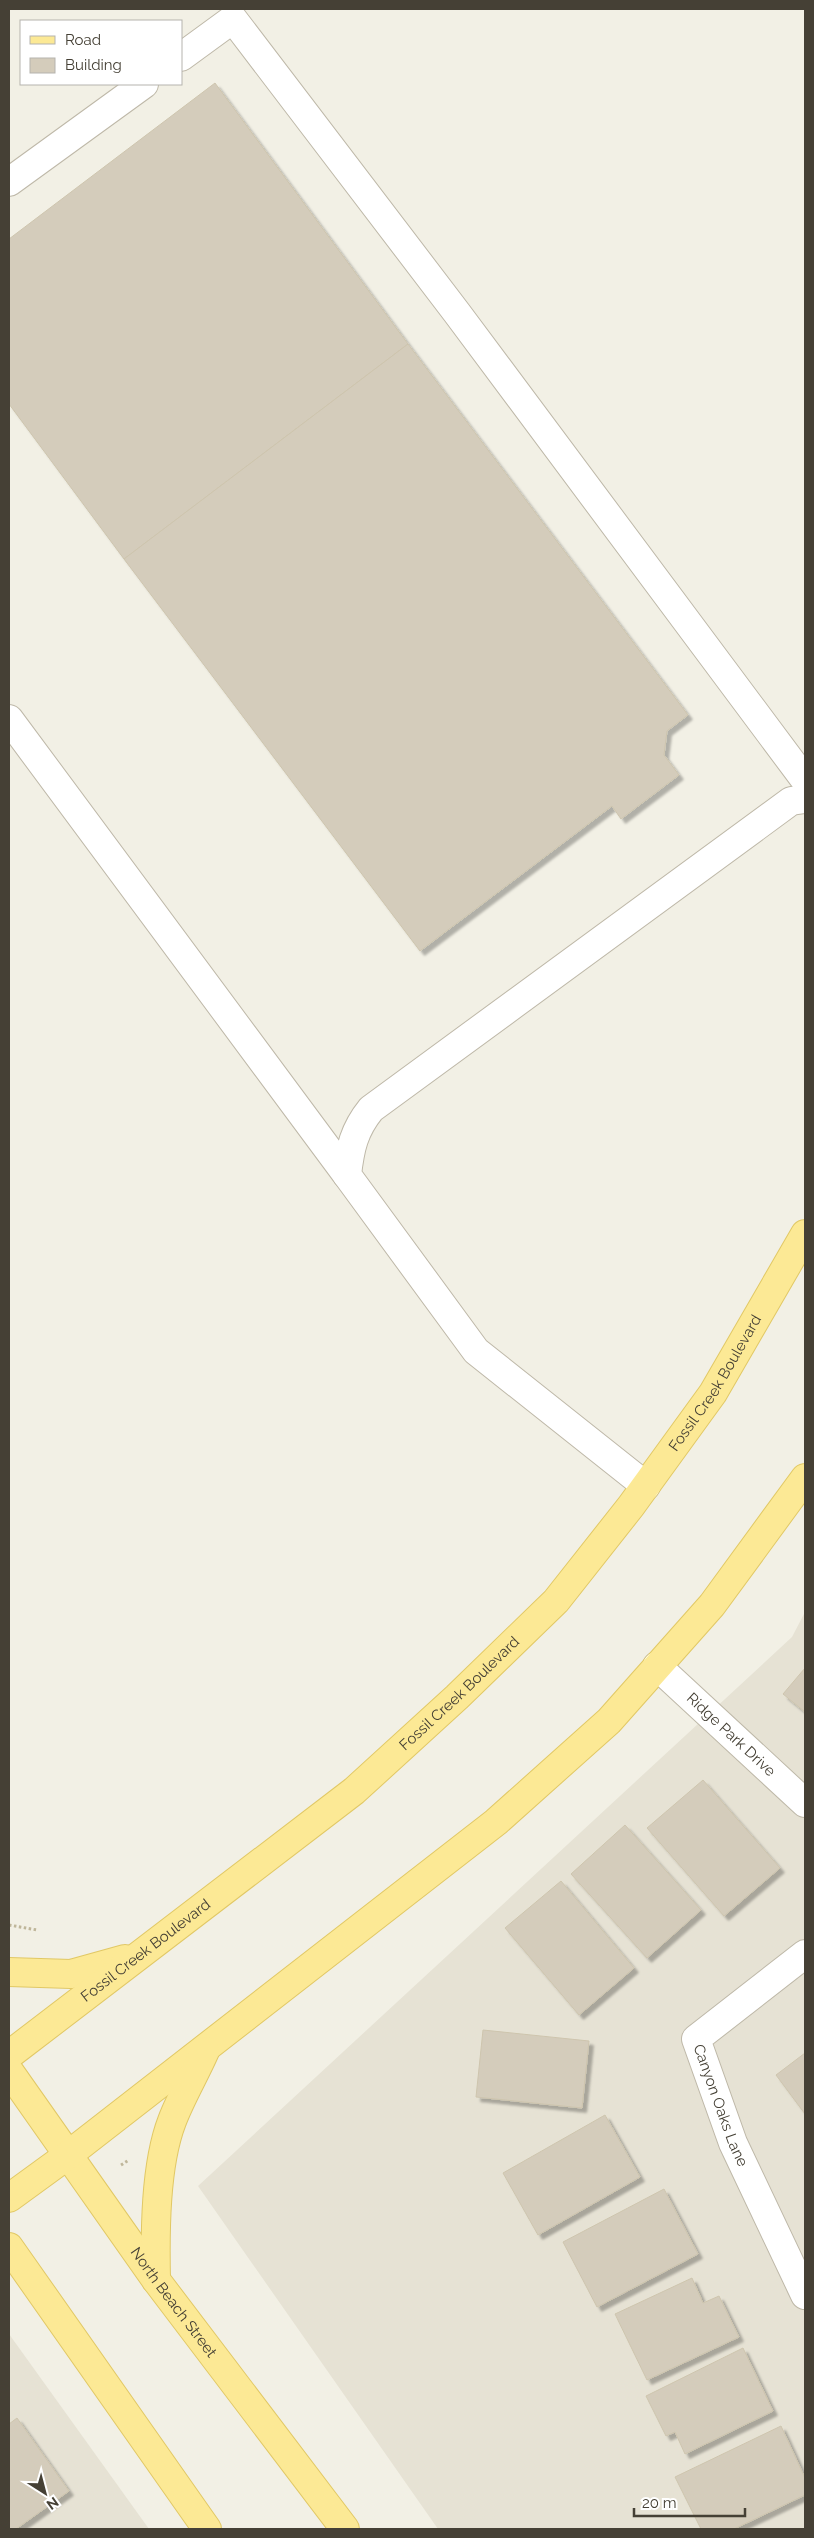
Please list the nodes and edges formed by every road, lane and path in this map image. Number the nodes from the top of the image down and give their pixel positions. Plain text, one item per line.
1 (182, 56) edge
2 (143, 85) edge
3 (9, 182) edge
4 (9, 719) edge
5 (805, 780) edge
6 (805, 799) edge
7 (348, 1175) junction
8 (805, 1234) edge
9 (805, 1478) edge
10 (646, 1486) junction
11 (658, 1666) junction
12 (805, 1803) edge
13 (9, 1925) edge
14 (36, 1930) dead end
15 (805, 1954) edge
16 (138, 1956) junction
17 (9, 1972) edge
18 (207, 2047) junction
19 (9, 2055) edge
20 (9, 2071) edge
21 (68, 2155) junction
22 (9, 2198) edge
23 (9, 2247) edge
24 (156, 2280) junction
25 (805, 2295) edge
26 (207, 2529) edge
27 (345, 2529) edge

1 - 5 street
2 - 3 street
4 - 7 street
6 - 7 street
7 - 10 street
8 - 10 main road, Fossil Creek Boulevard
9 - 11 main road
10 - 16 main road, Fossil Creek Boulevard
11 - 12 street, Ridge Park Drive
11 - 18 main road
13 - 14 path
15 - 25 street, Canyon Oaks Lane
16 - 17 main road
16 - 19 main road, Fossil Creek Boulevard
18 - 21 main road
18 - 24 main road
20 - 21 main road, North Beach Street
21 - 22 main road
21 - 24 main road, North Beach Street
23 - 26 main road
24 - 27 main road, North Beach Street

